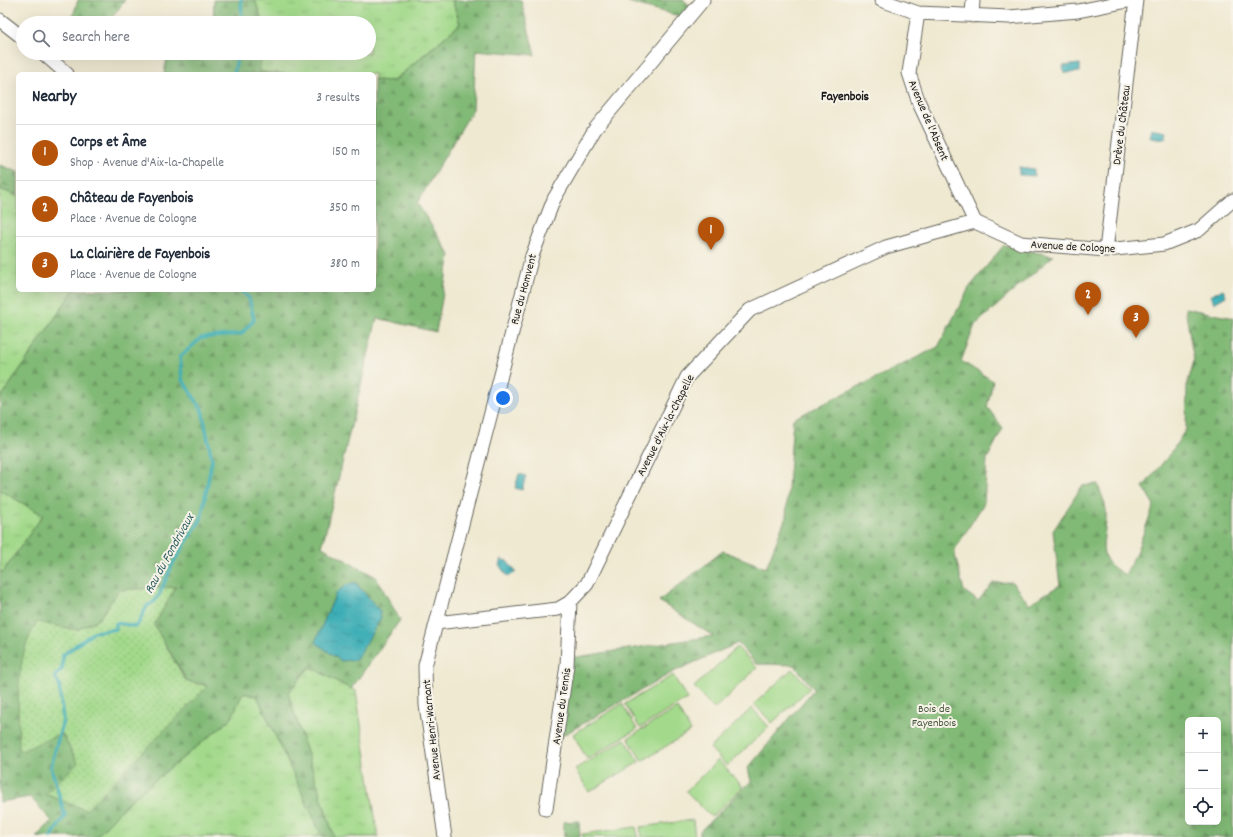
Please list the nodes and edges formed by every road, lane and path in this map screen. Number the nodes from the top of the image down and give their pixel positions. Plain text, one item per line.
1 (703, 0) edge
2 (881, 0) edge
3 (973, 0) edge
4 (1133, 0) edge
5 (1136, 0) edge
6 (918, 12) junction
7 (972, 16) junction
8 (0, 20) edge
9 (16, 33) edge
10 (51, 60) edge
11 (65, 72) edge
12 (1233, 200) edge
13 (975, 222) junction
14 (1106, 250) junction
15 (570, 602) junction
16 (436, 623) junction
17 (546, 809) dead end
18 (445, 837) edge

1 - 16 street, Rue du Homvent
2 - 6 street
3 - 7 street
4 - 7 street
5 - 14 street, Drève du Château
6 - 7 street
6 - 13 street, Avenue de l'Absent
8 - 9 street
10 - 11 street
12 - 14 street, Avenue de Cologne
13 - 14 street, Avenue de Cologne
13 - 15 street, Avenue d'Aix-la-Chapelle
15 - 16 street, Avenue d'Aix-la-Chapelle
15 - 17 street, Avenue du Tennis
16 - 18 street, Avenue Henri-Warnant

